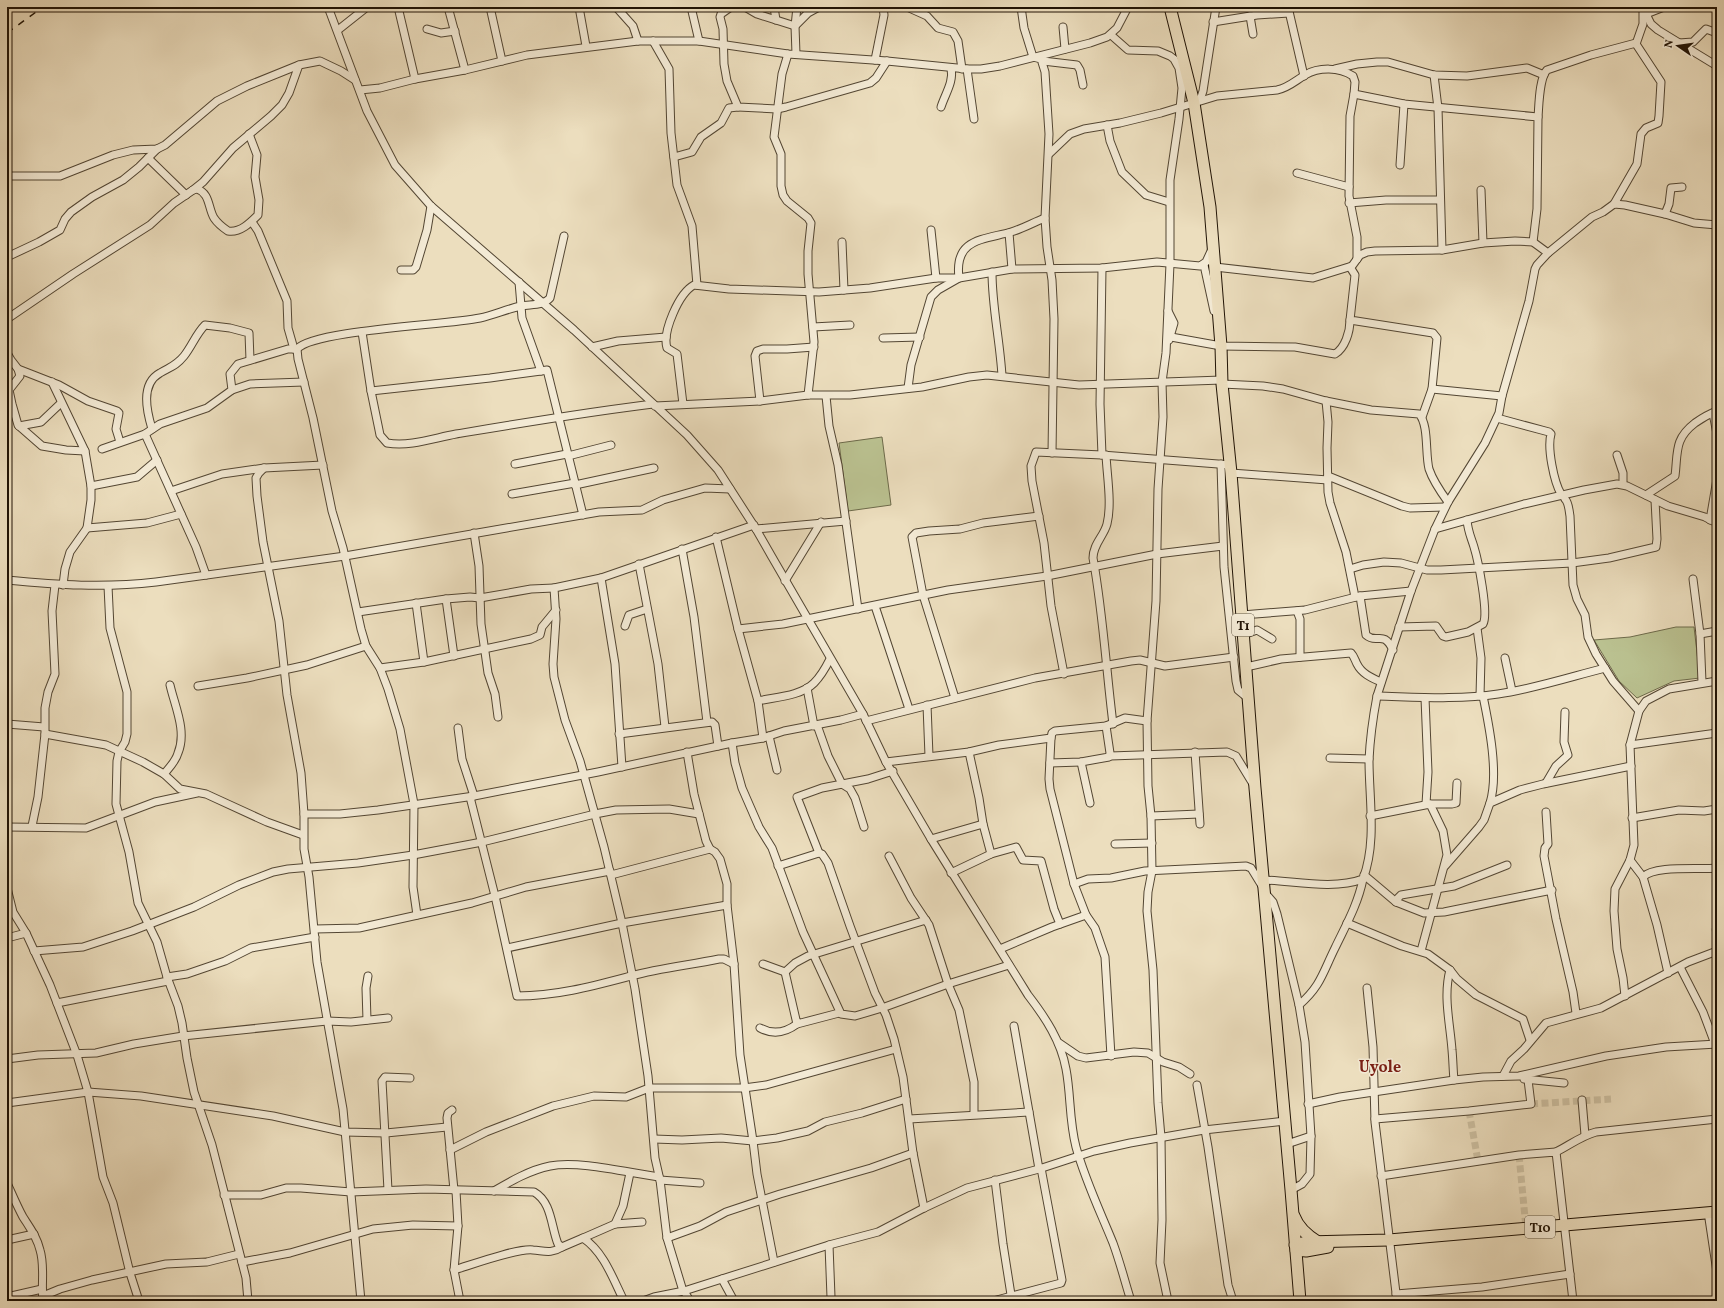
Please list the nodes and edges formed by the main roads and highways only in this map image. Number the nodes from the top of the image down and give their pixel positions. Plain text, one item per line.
1 (1170, 7) edge
2 (1713, 1212) edge
3 (1293, 1214) junction
4 (1320, 1245) junction
5 (1295, 1248) junction
6 (1298, 1283) junction
7 (1300, 1301) edge

1 - 3 highway, T1
2 - 4 highway, T10
3 - 4 highway
3 - 5 highway, T1
4 - 5 highway, T10
4 - 6 highway
5 - 6 highway, T1
6 - 7 highway, T1

